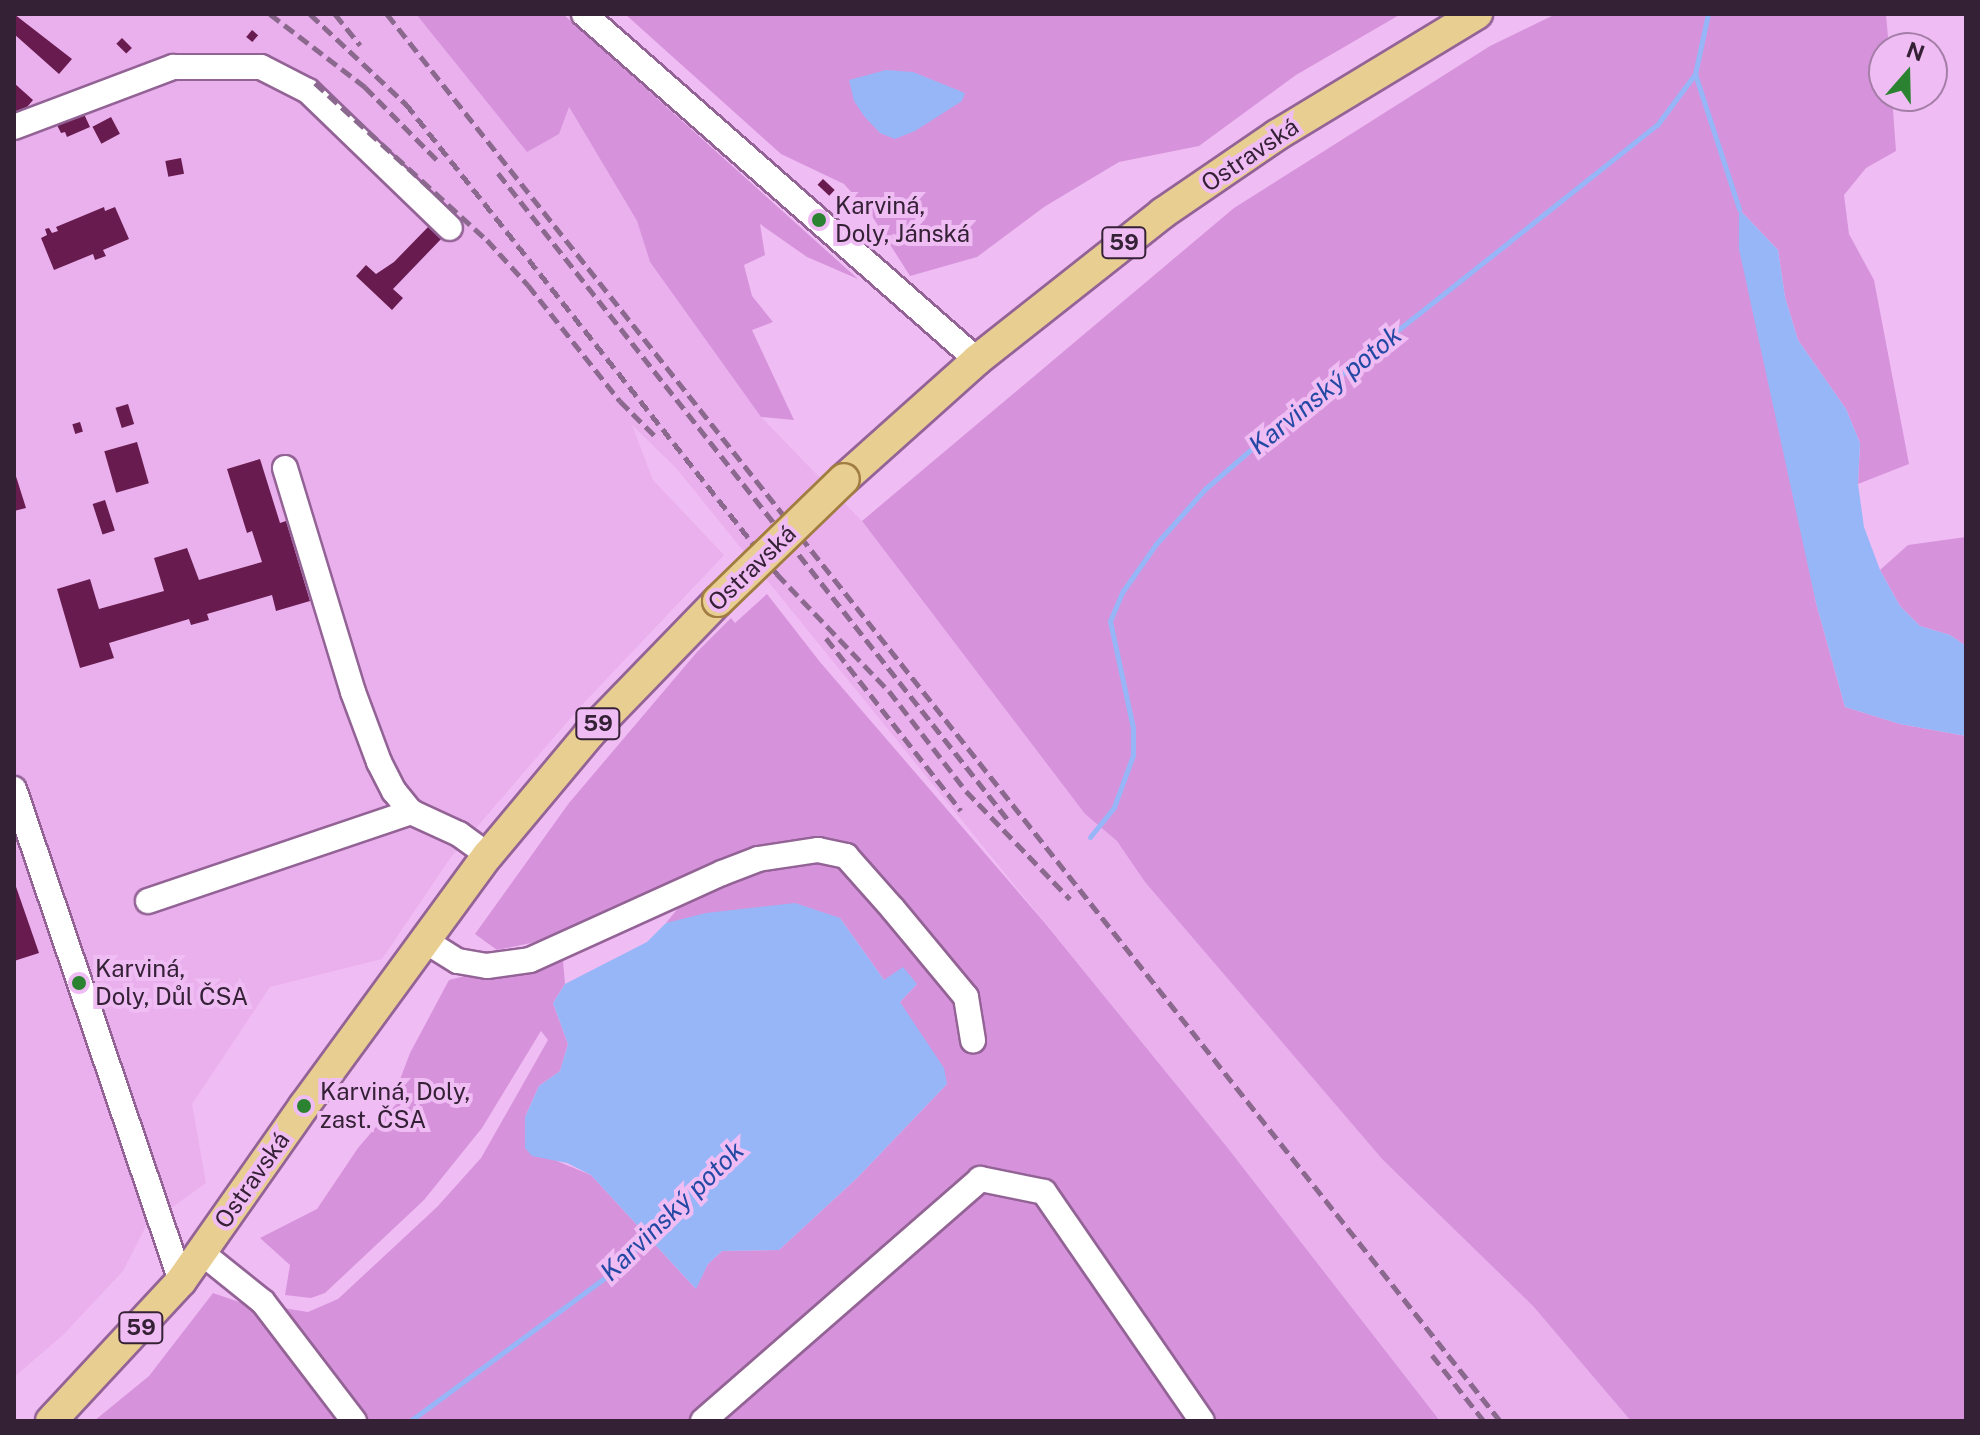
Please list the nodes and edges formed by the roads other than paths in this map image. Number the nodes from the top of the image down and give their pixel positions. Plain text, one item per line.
1 (584, 14) edge
2 (1477, 14) edge
3 (14, 127) edge
4 (450, 228) dead end
5 (977, 360) junction
6 (285, 468) dead end
7 (14, 789) edge
8 (411, 812) junction
9 (488, 855) junction
10 (148, 901) dead end
11 (427, 942) junction
12 (973, 1040) dead end
13 (202, 1253) junction
14 (181, 1281) junction
15 (51, 1421) edge
16 (354, 1421) edge
17 (703, 1421) edge
18 (1202, 1421) edge

1 - 5 street
2 - 5 main road, Ostravská / 59
3 - 4 street
5 - 9 main road, Ostravská / 59, bridge
6 - 8 street
7 - 14 street
8 - 9 street
8 - 10 street
9 - 11 main road, Ostravská / 59
11 - 12 street
11 - 13 main road, Ostravská / 59
13 - 14 main road, Ostravská / 59
13 - 16 street
14 - 15 main road, Ostravská / 59
17 - 18 street

